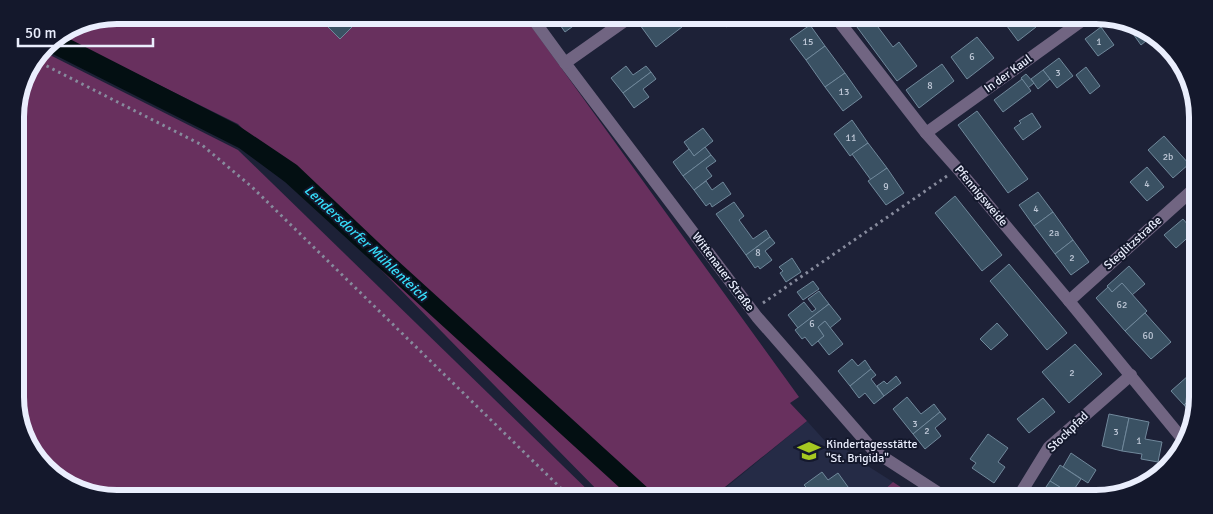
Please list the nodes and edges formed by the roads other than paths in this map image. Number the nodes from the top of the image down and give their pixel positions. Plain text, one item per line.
1 (537, 24) edge
2 (620, 24) edge
3 (841, 24) edge
4 (1078, 24) edge
5 (565, 62) junction
6 (926, 134) junction
7 (1189, 193) edge
8 (1069, 301) junction
9 (1131, 376) junction
10 (1180, 436) edge
11 (934, 490) edge
12 (1023, 490) edge

1 - 5 street, Wittenauer Straße
2 - 5 street
3 - 6 street, Pfennigsweide
4 - 6 street, In der Kaul
5 - 11 street, Wittenauer Straße
6 - 8 street, Pfennigsweide
7 - 8 street, Steglitzstraße
8 - 9 street, Pfennigsweide
9 - 10 street, Pfennigsweide
9 - 12 street, Stockpfad

